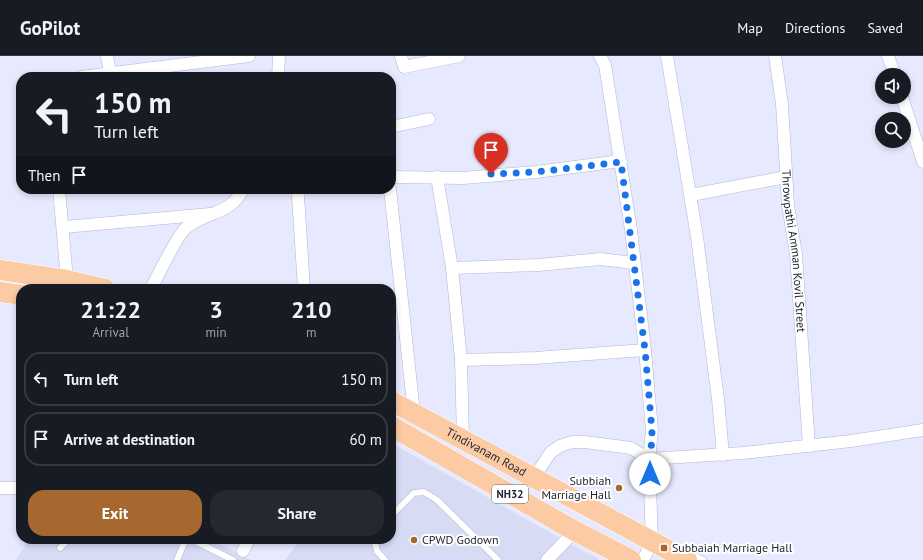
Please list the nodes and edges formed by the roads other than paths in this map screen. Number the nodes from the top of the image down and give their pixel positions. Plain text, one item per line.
1 (107, 56) edge
2 (249, 56) edge
3 (280, 56) edge
4 (401, 56) edge
5 (459, 56) edge
6 (600, 56) edge
7 (667, 56) edge
8 (775, 56) edge
9 (888, 56) edge
10 (892, 68) edge
11 (110, 72) edge
12 (118, 72) edge
13 (278, 72) edge
14 (911, 117) edge
15 (429, 119) dead end
16 (911, 124) edge
17 (396, 126) edge
18 (923, 127) edge
19 (621, 162) junction
20 (923, 162) edge
21 (396, 177) edge
22 (437, 177) junction
23 (786, 177) junction
24 (60, 194) edge
25 (239, 194) edge
26 (391, 194) edge
27 (691, 195) junction
28 (298, 196) dead end
29 (210, 214) junction
30 (64, 228) junction
31 (634, 263) junction
32 (452, 268) junction
33 (0, 270) edge
34 (67, 280) junction
35 (84, 284) edge
36 (154, 284) edge
37 (304, 284) edge
38 (0, 292) edge
39 (16, 294) edge
40 (645, 350) junction
41 (461, 360) junction
42 (396, 404) edge
43 (414, 413) junction
44 (396, 429) edge
45 (923, 430) edge
46 (463, 439) junction
47 (809, 446) junction
48 (723, 455) junction
49 (650, 459) junction
50 (534, 477) junction
51 (0, 488) edge
52 (16, 488) edge
53 (396, 511) edge
54 (575, 531) junction
55 (652, 538) junction
56 (64, 544) edge
57 (184, 544) edge
58 (201, 544) edge
59 (246, 544) edge
60 (375, 544) edge
61 (60, 548) dead end
62 (243, 551) dead end
63 (177, 560) edge
64 (233, 560) edge
65 (385, 560) edge
66 (498, 560) edge
67 (547, 560) edge
68 (631, 560) edge
69 (643, 560) edge
70 (687, 560) edge
71 (703, 560) edge

1 - 11 street
2 - 12 street
3 - 13 street
4 - 5 street
6 - 19 street
7 - 27 street
8 - 23 street, Throwpathi Amman Kovil Street
9 - 10 street
14 - 18 street
15 - 17 street
16 - 20 street
19 - 22 street
19 - 31 street
21 - 22 street
22 - 32 street
23 - 27 street
23 - 47 street, Throwpathi Amman Kovil Street
24 - 30 street
25 - 29 street
26 - 43 street
27 - 48 street
28 - 37 street
29 - 30 street
29 - 36 street
30 - 34 street
31 - 32 street
31 - 40 street
32 - 41 street
33 - 34 highway
34 - 35 highway
38 - 39 highway
40 - 41 street
40 - 49 street
41 - 46 street
42 - 43 highway, Tindivanam Road / NH32
43 - 46 highway, Tindivanam Road / NH32
44 - 54 highway, NH32
45 - 47 street
46 - 50 highway, Tindivanam Road / NH32
47 - 48 street
48 - 49 street
49 - 50 street
49 - 55 street
50 - 55 highway, Tindivanam Road / NH32
51 - 52 street
53 - 66 lane
54 - 67 street
54 - 68 highway, NH32
55 - 69 street
55 - 70 highway, Tindivanam Road / NH32
55 - 71 lane
56 - 61 lane
57 - 63 lane
58 - 64 lane
59 - 62 street
60 - 65 lane

